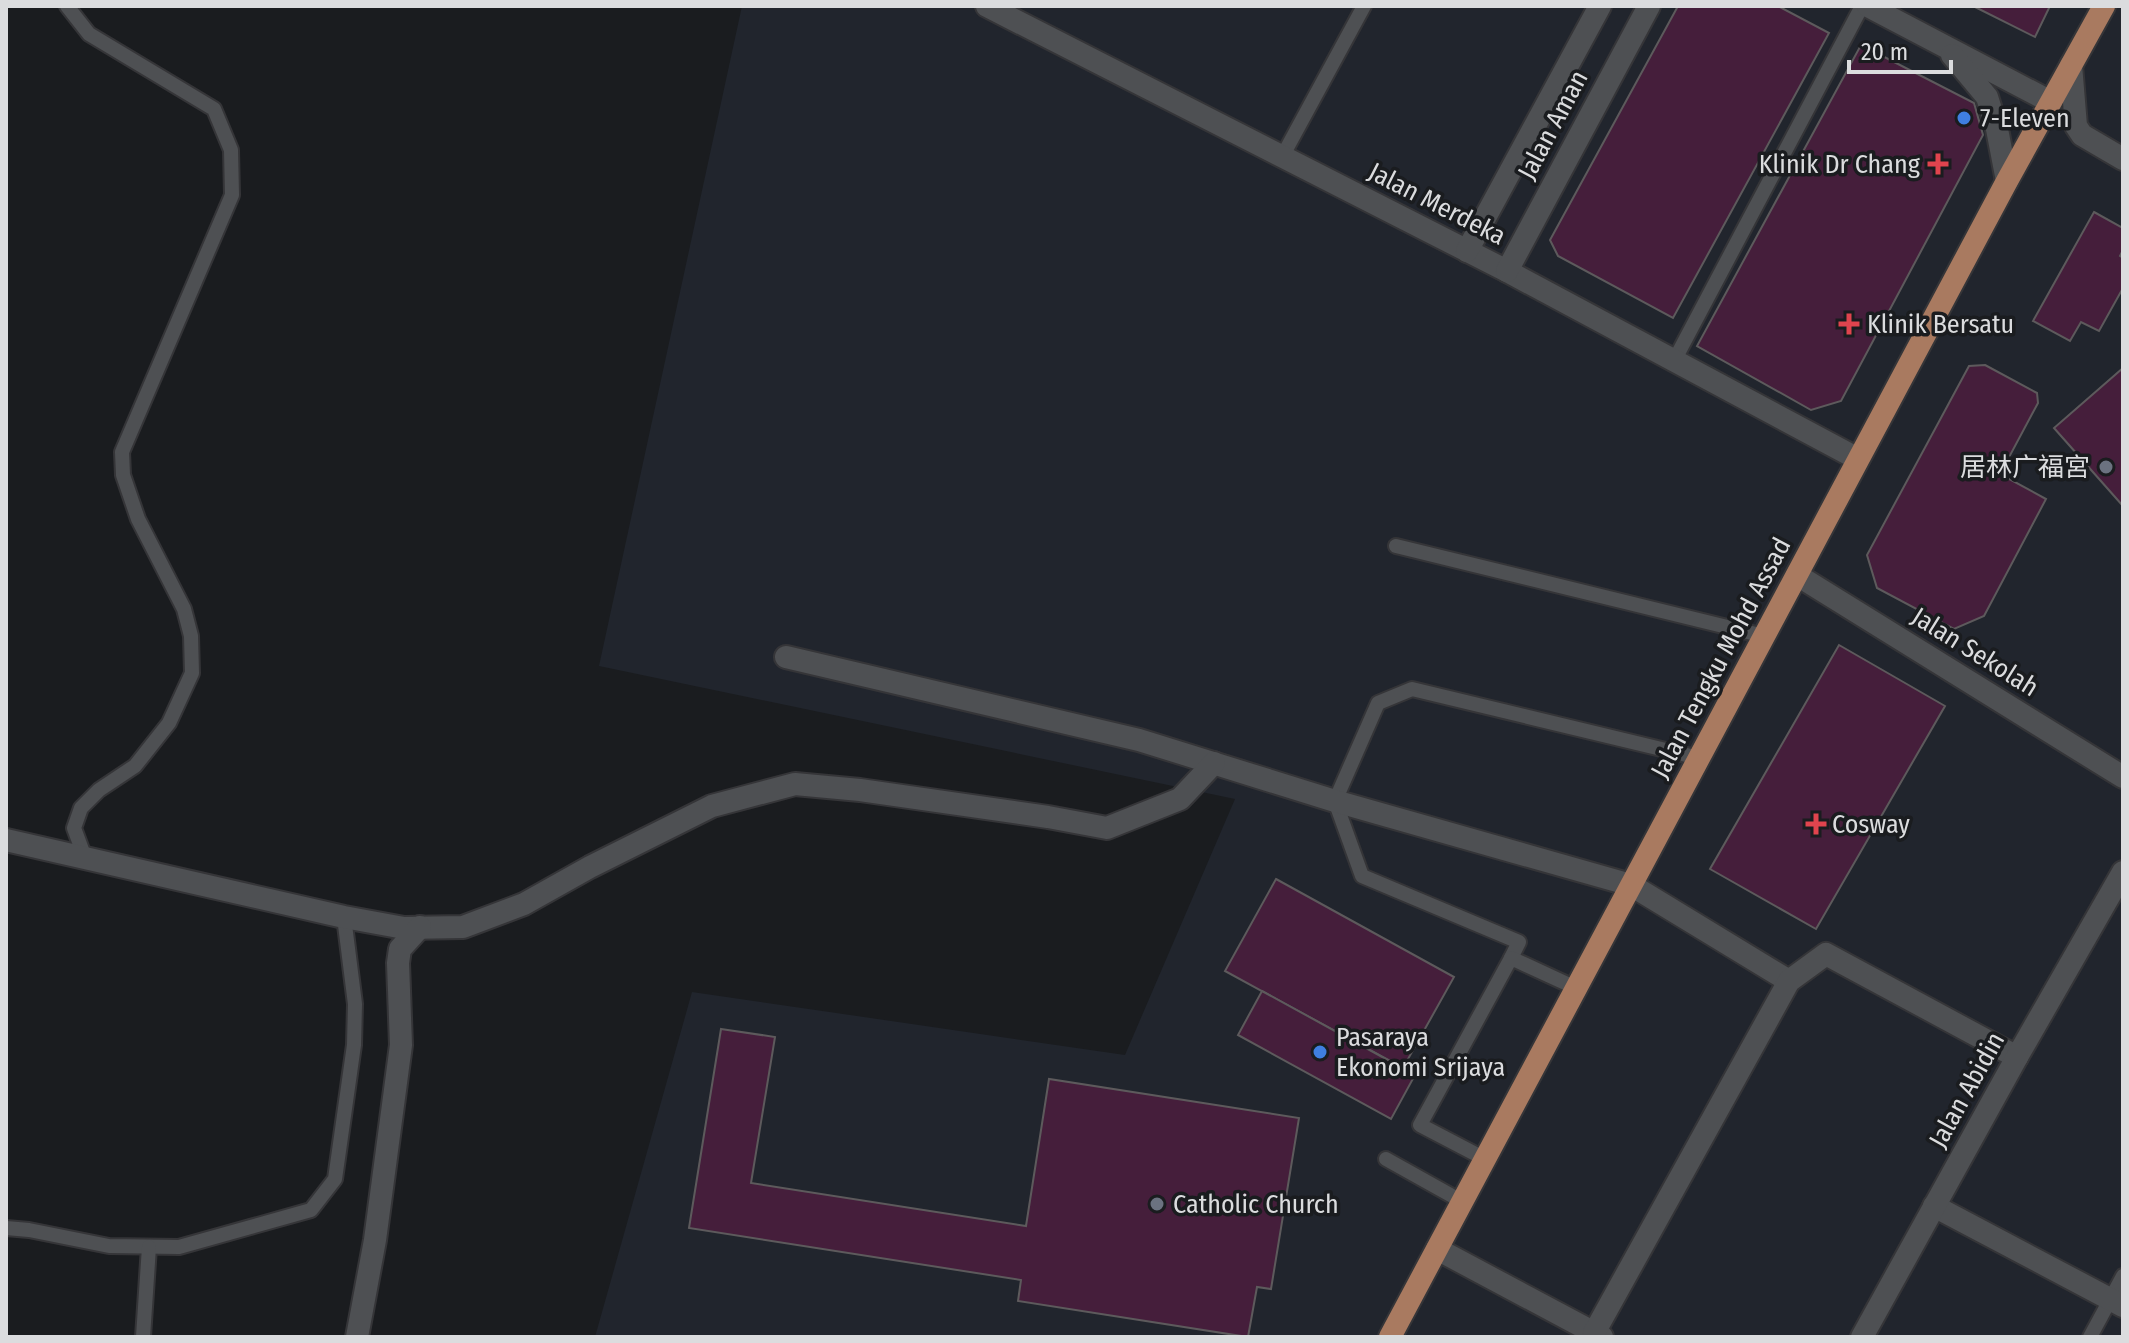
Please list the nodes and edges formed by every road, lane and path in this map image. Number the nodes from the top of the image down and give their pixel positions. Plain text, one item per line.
1 (67, 6) edge
2 (987, 6) edge
3 (1364, 6) edge
4 (1600, 6) edge
5 (1649, 6) edge
6 (1865, 6) edge
7 (2104, 6) edge
8 (1944, 45) junction
9 (2071, 65) junction
10 (2051, 102) junction
11 (1282, 157) junction
12 (2123, 159) edge
13 (2007, 181) junction
14 (1467, 251) junction
15 (1507, 271) junction
16 (1674, 361) junction
17 (1858, 459) junction
18 (1396, 546) dead end
19 (1797, 575) junction
20 (1764, 636) junction
21 (786, 657) dead end
22 (1699, 758) junction
23 (1214, 763) junction
24 (2123, 777) edge
25 (1335, 801) junction
26 (6, 840) edge
27 (85, 858) junction
28 (2123, 872) edge
29 (1631, 885) junction
30 (344, 917) junction
31 (412, 928) junction
32 (1511, 958) junction
33 (1789, 981) junction
34 (1576, 988) junction
35 (2017, 1057) junction
36 (1386, 1159) dead end
37 (1485, 1159) junction
38 (1463, 1202) junction
39 (1934, 1206) junction
40 (6, 1228) edge
41 (149, 1247) junction
42 (1437, 1249) junction
43 (2123, 1276) edge
44 (2116, 1303) edge
45 (1598, 1335) edge
46 (143, 1337) edge
47 (357, 1337) edge
48 (1390, 1337) edge
49 (1862, 1337) edge
50 (2090, 1337) edge

1 - 27 lane
2 - 11 street, Jalan Merdeka
3 - 11 lane
4 - 14 street, Jalan Aman
5 - 15 street, Jalan Aman
6 - 8 street
6 - 16 lane
7 - 9 main road, Jalan Tengku Mohd Assad
8 - 10 street
8 - 13 street
9 - 10 main road, Jalan Tengku Mohd Assad
9 - 12 street
10 - 13 main road, Jalan Tengku Mohd Assad
11 - 14 street, Jalan Merdeka
13 - 17 main road, Jalan Tengku Mohd Assad
14 - 15 street, Jalan Merdeka
15 - 16 street, Jalan Merdeka
16 - 17 street, Jalan Merdeka
17 - 19 main road, Jalan Tengku Mohd Assad
18 - 20 lane
19 - 20 main road, Jalan Tengku Mohd Assad
19 - 24 street, Jalan Sekolah
20 - 22 main road, Jalan Tengku Mohd Assad
21 - 23 street
22 - 25 lane
22 - 29 main road, Jalan Tengku Mohd Assad
23 - 25 street
23 - 31 street
25 - 29 street
25 - 32 lane
26 - 27 street
27 - 30 street
28 - 35 street, Jalan Abidin
29 - 33 street
29 - 34 main road, Jalan Tengku Mohd Assad
30 - 31 street
30 - 41 lane
31 - 47 street
32 - 34 lane
32 - 37 lane
33 - 35 street
33 - 45 street
34 - 37 main road, Jalan Tengku Mohd Assad
35 - 39 street, Jalan Abidin
36 - 38 lane
37 - 38 main road, Jalan Tengku Mohd Assad
38 - 42 main road, Jalan Tengku Mohd Assad
39 - 44 street
39 - 49 street, Jalan Abidin
40 - 41 lane
41 - 46 lane
42 - 45 street
42 - 48 main road, Jalan Tengku Mohd Assad
43 - 44 lane
44 - 50 lane

